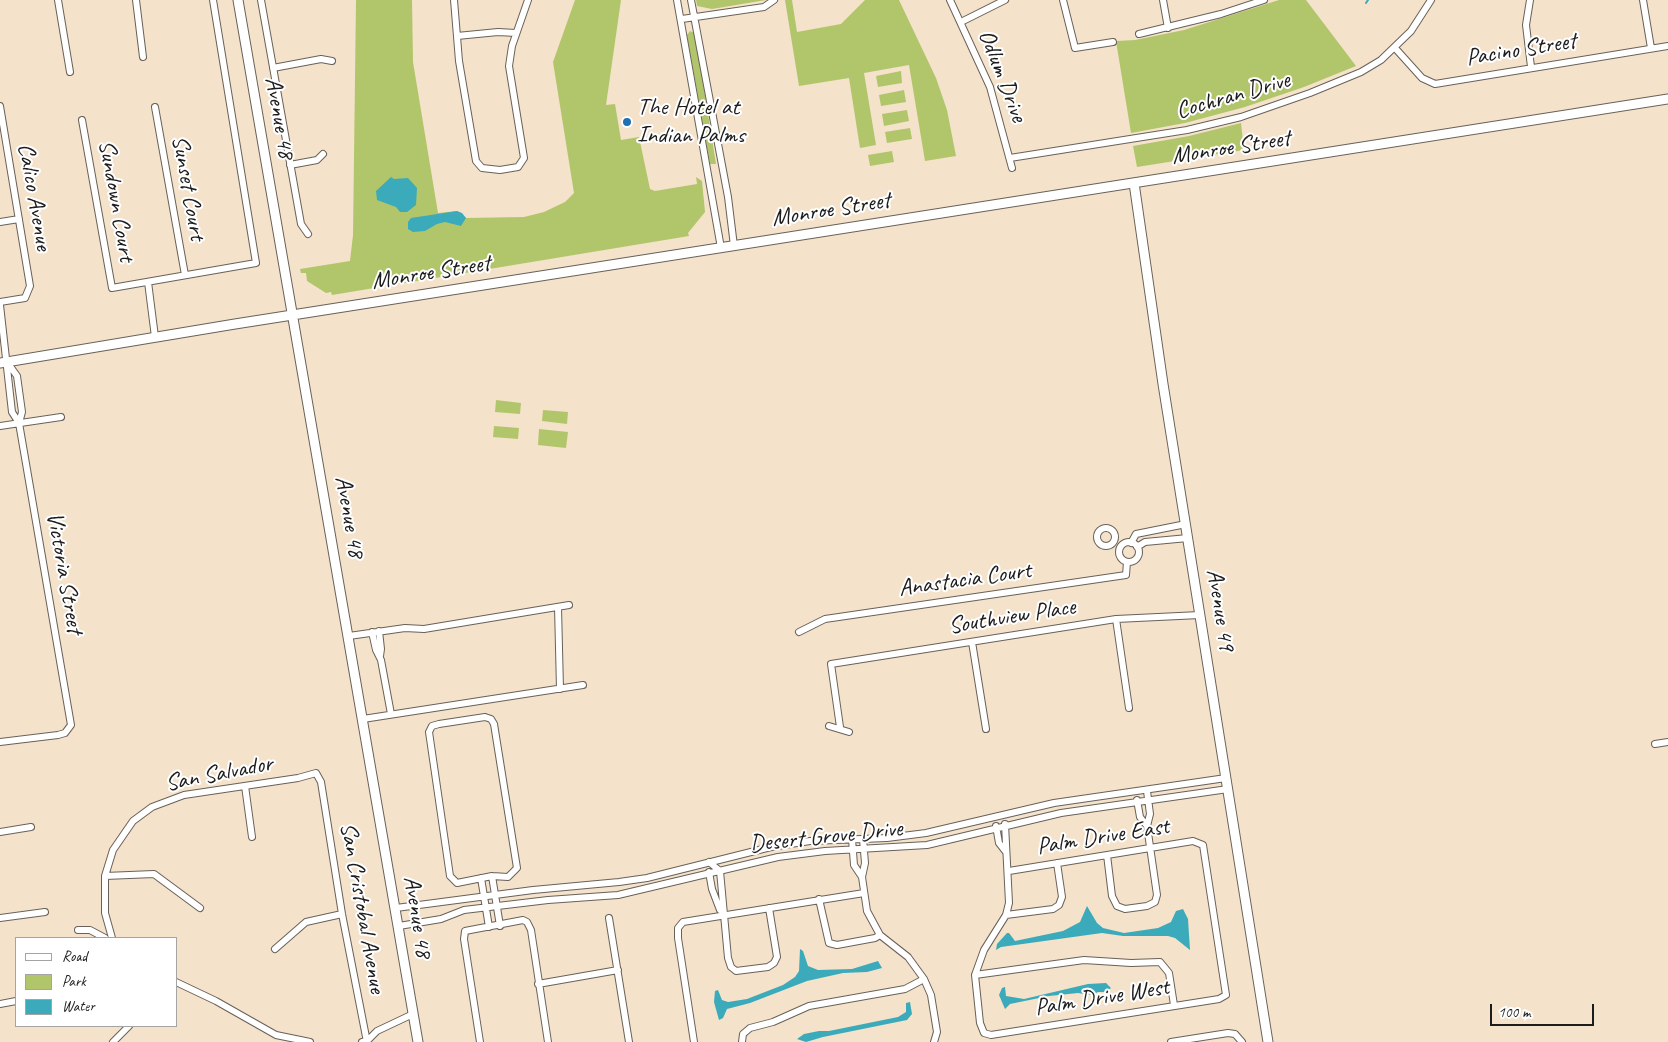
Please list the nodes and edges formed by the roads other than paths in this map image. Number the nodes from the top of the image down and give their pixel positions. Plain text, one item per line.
1 (58, 0) edge
2 (136, 0) edge
3 (213, 0) edge
4 (238, 0) edge
5 (261, 0) edge
6 (454, 0) edge
7 (528, 0) edge
8 (678, 0) edge
9 (691, 0) edge
10 (774, 0) edge
11 (950, 0) edge
12 (1005, 0) edge
13 (1063, 0) edge
14 (1163, 0) edge
15 (1264, 0) edge
16 (1431, 0) edge
17 (1530, 0) edge
18 (1643, 0) edge
19 (695, 18) junction
20 (682, 19) junction
21 (961, 22) junction
22 (1168, 28) junction
23 (516, 33) junction
24 (1139, 34) dead end
25 (457, 36) junction
26 (1113, 42) dead end
27 (1668, 46) edge
28 (1395, 48) junction
29 (1651, 48) junction
30 (144, 57) dead end
31 (332, 61) dead end
32 (1531, 67) junction
33 (273, 68) junction
34 (70, 72) dead end
35 (1668, 99) edge
36 (0, 106) edge
37 (155, 107) dead end
38 (82, 120) dead end
39 (3, 138) edge
40 (323, 154) dead end
41 (1010, 158) junction
42 (290, 165) junction
43 (1012, 168) dead end
44 (1134, 183) junction
45 (19, 219) junction
46 (0, 222) edge
47 (308, 234) dead end
48 (734, 246) junction
49 (721, 248) junction
50 (185, 276) junction
51 (148, 282) junction
52 (0, 304) edge
53 (293, 315) junction
54 (155, 337) junction
55 (4, 362) edge
56 (61, 417) dead end
57 (19, 423) junction
58 (0, 426) edge
59 (1186, 524) junction
60 (1188, 538) junction
61 (1113, 542) dead end
62 (1131, 543) junction
63 (1121, 547) junction
64 (1137, 547) junction
65 (1127, 562) junction
66 (569, 605) dead end
67 (558, 607) junction
68 (1200, 615) junction
69 (1116, 619) junction
70 (376, 632) junction
71 (799, 632) dead end
72 (349, 636) junction
73 (972, 642) junction
74 (584, 685) dead end
75 (560, 689) junction
76 (1129, 708) dead end
77 (390, 714) junction
78 (363, 718) junction
79 (829, 726) dead end
80 (840, 727) junction
81 (986, 730) dead end
82 (849, 732) dead end
83 (0, 742) edge
84 (1668, 742) edge
85 (1656, 744) dead end
86 (1226, 778) junction
87 (321, 782) joint
88 (245, 786) junction
89 (1228, 789) junction
90 (1147, 791) junction
91 (1136, 793) junction
92 (1148, 801) junction
93 (1138, 802) junction
94 (1004, 816) junction
95 (994, 819) junction
96 (1006, 826) junction
97 (1147, 826) junction
98 (31, 827) dead end
99 (996, 829) junction
100 (0, 832) edge
101 (252, 837) dead end
102 (852, 839) junction
103 (863, 839) junction
104 (1150, 848) junction
105 (864, 850) junction
106 (853, 851) junction
107 (1006, 852) junction
108 (1107, 855) junction
109 (709, 862) junction
110 (1057, 863) junction
111 (720, 871) junction
112 (1009, 871) junction
113 (710, 874) junction
114 (105, 876) junction
115 (492, 876) junction
116 (862, 877) junction
117 (481, 878) junction
118 (864, 893) junction
119 (495, 896) junction
120 (484, 897) junction
121 (463, 899) junction
122 (820, 899) junction
123 (497, 906) junction
124 (486, 907) junction
125 (200, 908) dead end
126 (396, 908) junction
127 (769, 908) junction
128 (464, 910) junction
129 (45, 912) dead end
130 (342, 914) junction
131 (1006, 915) junction
132 (723, 916) junction
133 (0, 918) edge
134 (609, 918) dead end
135 (399, 926) junction
136 (500, 926) junction
137 (488, 927) junction
138 (78, 930) dead end
139 (880, 934) junction
140 (103, 937) edge
141 (112, 937) edge
142 (275, 949) dead end
143 (618, 970) junction
144 (975, 975) junction
145 (924, 979) junction
146 (178, 983) edge
147 (538, 984) junction
148 (1226, 995) joint
149 (15, 1001) edge
150 (0, 1004) edge
151 (1174, 1005) junction
152 (413, 1014) junction
153 (128, 1027) edge
154 (276, 1034) junction
155 (935, 1041) edge
156 (113, 1042) edge
157 (273, 1042) edge
158 (310, 1042) edge
159 (366, 1042) edge
160 (418, 1042) edge
161 (480, 1042) edge
162 (548, 1042) edge
163 (629, 1042) edge
164 (694, 1042) edge
165 (742, 1042) edge
166 (1171, 1042) edge
167 (1242, 1042) edge
168 (1268, 1042) edge

1 - 34 street
2 - 30 street
3 - 50 street
4 - 53 main road, Avenue 48
5 - 33 street
6 - 25 street
7 - 23 street
8 - 20 street
9 - 19 street
10 - 19 street
11 - 21 street, Odlum Drive
12 - 21 street
13 - 26 street
14 - 22 street
15 - 22 street
16 - 28 street, Cochran Drive
17 - 32 street
18 - 29 street
19 - 20 street
19 - 48 street
20 - 49 street
21 - 41 street, Odlum Drive
22 - 24 street
23 - 25 street
23 - 25 street
27 - 29 street, Pacino Street
28 - 32 street, Pacino Street
28 - 41 street, Cochran Drive
29 - 32 street, Pacino Street
31 - 33 street
33 - 42 street
35 - 44 main road, Monroe Street
36 - 39 street, Calico Avenue
37 - 50 street, Sunset Court
38 - 51 street, Sundown Court
39 - 45 street, Calico Avenue
40 - 42 street
41 - 43 street, Odlum Drive
42 - 47 street
44 - 48 main road, Monroe Street
44 - 59 main road, Avenue 49
45 - 46 street
45 - 52 street, Calico Avenue
48 - 49 main road, Monroe Street
49 - 53 main road, Monroe Street
50 - 51 street
51 - 54 street
52 - 55 street
53 - 54 main road, Monroe Street
53 - 72 main road, Avenue 48
54 - 55 main road, Monroe Street
55 - 57 street, Victoria Street
55 - 57 street, Victoria Street
56 - 57 street
57 - 58 street
57 - 83 street, Victoria Street
59 - 60 main road, Avenue 49
59 - 62 street
60 - 64 street
60 - 68 main road, Avenue 49
61 - 63 street
62 - 63 street
62 - 64 street
63 - 65 street
64 - 65 street, Anastacia Court
65 - 71 street, Anastacia Court
66 - 67 street
67 - 70 street
67 - 75 street
68 - 69 street, Southview Place
68 - 86 main road, Avenue 49
69 - 73 street, Southview Place
69 - 76 street
70 - 72 street
70 - 77 street
72 - 78 main road, Avenue 48
73 - 80 street, Southview Place
73 - 81 street
74 - 75 street
75 - 77 street
77 - 78 street
78 - 126 main road, Avenue 48
79 - 80 street
80 - 82 street
84 - 85 street
86 - 89 main road, Avenue 49
86 - 90 street, Desert Grove Drive
87 - 88 street, San Salvador
87 - 130 street, San Cristobal Avenue
88 - 101 street
88 - 114 street, San Salvador
89 - 92 street, Desert Grove Drive
89 - 168 main road, Avenue 49
90 - 91 street, Desert Grove Drive
90 - 92 street
91 - 93 street
91 - 94 street, Desert Grove Drive
92 - 93 street, Desert Grove Drive
92 - 97 street
93 - 96 street, Desert Grove Drive
93 - 97 street
94 - 95 street, Desert Grove Drive
94 - 96 street
95 - 99 street
95 - 103 street, Desert Grove Drive
96 - 99 street, Desert Grove Drive
96 - 107 street
97 - 104 street
98 - 100 street
99 - 105 street, Desert Grove Drive
99 - 107 street
102 - 103 street, Desert Grove Drive
102 - 106 street
102 - 109 street, Desert Grove Drive
103 - 105 street
104 - 108 street, Palm Drive East
104 - 108 street
104 - 148 street, Palm Drive East
105 - 106 street, Desert Grove Drive
105 - 116 street
106 - 111 street, Desert Grove Drive
106 - 116 street
107 - 112 street
108 - 110 street, Palm Drive East
109 - 111 street
109 - 113 street
109 - 119 street, Desert Grove Drive
110 - 112 street, Palm Drive East
110 - 131 street
111 - 113 street, Desert Grove Drive
111 - 132 street
112 - 131 street
113 - 123 street, Desert Grove Drive
113 - 132 street
114 - 125 street
114 - 141 street, San Salvador
115 - 117 street
115 - 117 street
115 - 119 street
116 - 118 street
117 - 120 street
118 - 122 street
118 - 139 street
119 - 120 street, Desert Grove Drive
119 - 123 street
120 - 121 street, Desert Grove Drive
120 - 124 street
121 - 126 street, Desert Grove Drive
121 - 128 street
122 - 127 street
122 - 139 street
123 - 124 street, Desert Grove Drive
123 - 136 street
124 - 128 street, Desert Grove Drive
124 - 137 street
126 - 135 main road, Avenue 48
127 - 132 street
127 - 132 street
128 - 135 street, Desert Grove Drive
129 - 133 street
130 - 142 street
130 - 159 street, San Cristobal Avenue
131 - 144 street
132 - 164 street
134 - 143 street
135 - 152 main road, Avenue 48
136 - 137 street
136 - 147 street
137 - 161 street
138 - 140 street
139 - 145 street
143 - 147 street
143 - 163 street
144 - 151 street
144 - 151 street, Palm Drive West
145 - 155 street
145 - 165 street
146 - 154 street
147 - 162 street
148 - 151 street, Palm Drive West
149 - 150 street
152 - 159 street
152 - 160 main road, Avenue 48
153 - 156 street
154 - 157 street
154 - 158 street
166 - 167 street

